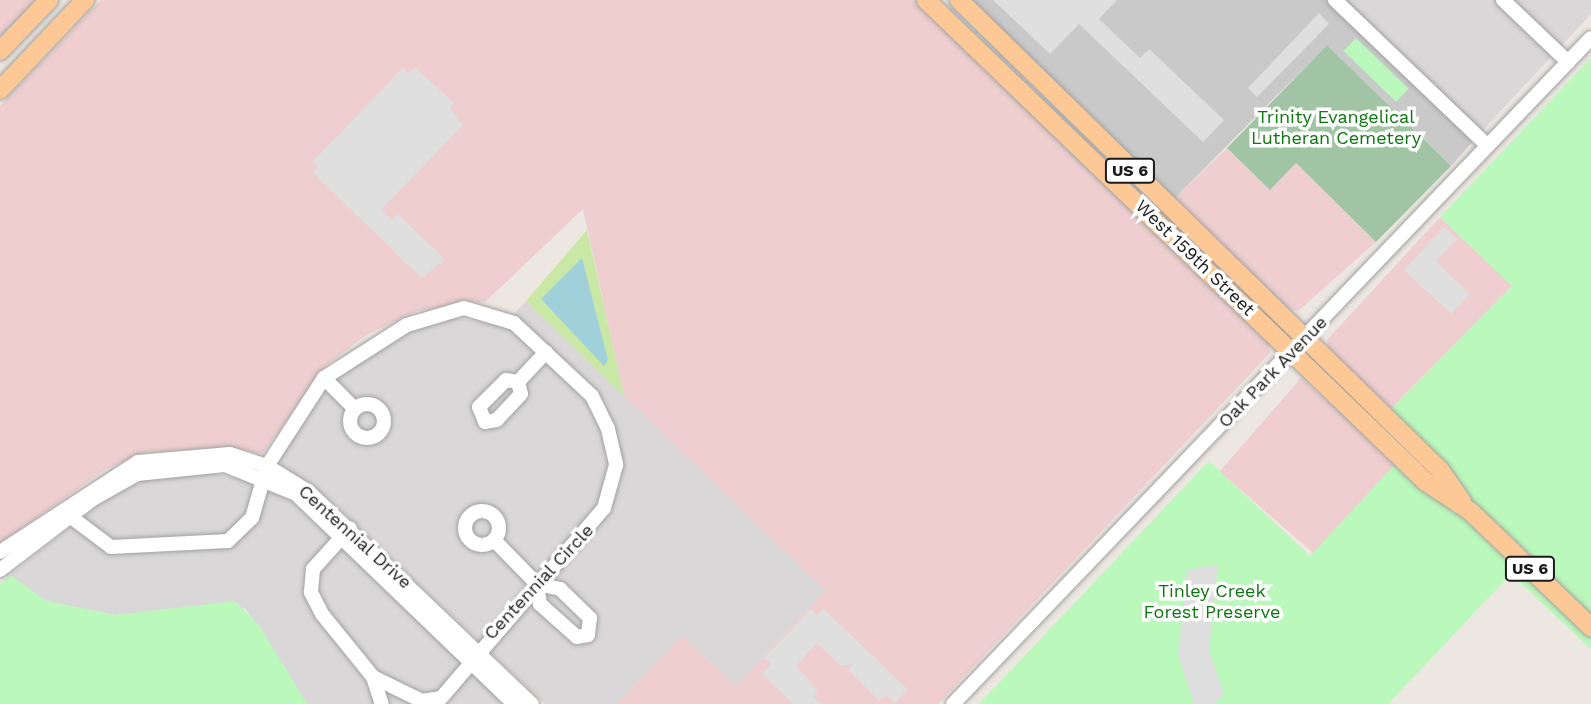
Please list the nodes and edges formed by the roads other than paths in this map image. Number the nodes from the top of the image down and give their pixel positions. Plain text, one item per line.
1 (50, 0) edge
2 (85, 0) edge
3 (926, 0) edge
4 (959, 0) edge
5 (1335, 0) edge
6 (1503, 0) edge
7 (1591, 38) edge
8 (0, 51) edge
9 (1568, 62) junction
10 (0, 90) edge
11 (1488, 146) junction
12 (1299, 345) junction
13 (546, 352) junction
14 (324, 378) junction
15 (518, 382) dead end
16 (354, 408) dead end
17 (266, 471) junction
18 (71, 517) junction
19 (346, 533) junction
20 (494, 540) dead end
21 (0, 552) edge
22 (0, 570) edge
23 (537, 584) junction
24 (1591, 627) edge
25 (472, 655) junction
26 (373, 677) junction
27 (439, 701) edge
28 (382, 704) edge
29 (514, 704) edge
30 (533, 704) edge
31 (953, 704) edge

1 - 8 main road
2 - 10 main road
3 - 12 main road, West 159th Street / US 6
4 - 12 main road, West 159th Street / US 6
5 - 11 street
6 - 9 street
7 - 9 street, Oak Park Avenue
9 - 11 street, Oak Park Avenue
11 - 12 street, Oak Park Avenue
12 - 24 main road, West 159th Street / US 6
12 - 31 street, Oak Park Avenue
13 - 14 street, Centennial Circle
13 - 15 street
13 - 23 street, Centennial Circle
14 - 16 street
14 - 17 street, Centennial Circle
17 - 18 street, Centennial Drive
17 - 18 street, Centennial Circle
17 - 19 street, Centennial Drive
17 - 21 street, Centennial Drive
18 - 22 street, Centennial Drive
19 - 25 street, Centennial Drive
19 - 26 street
20 - 23 street
23 - 25 street, Centennial Circle
25 - 27 street, Centennial Circle
25 - 29 street, Centennial Drive
25 - 30 street, Centennial Drive
26 - 27 street
26 - 28 street

